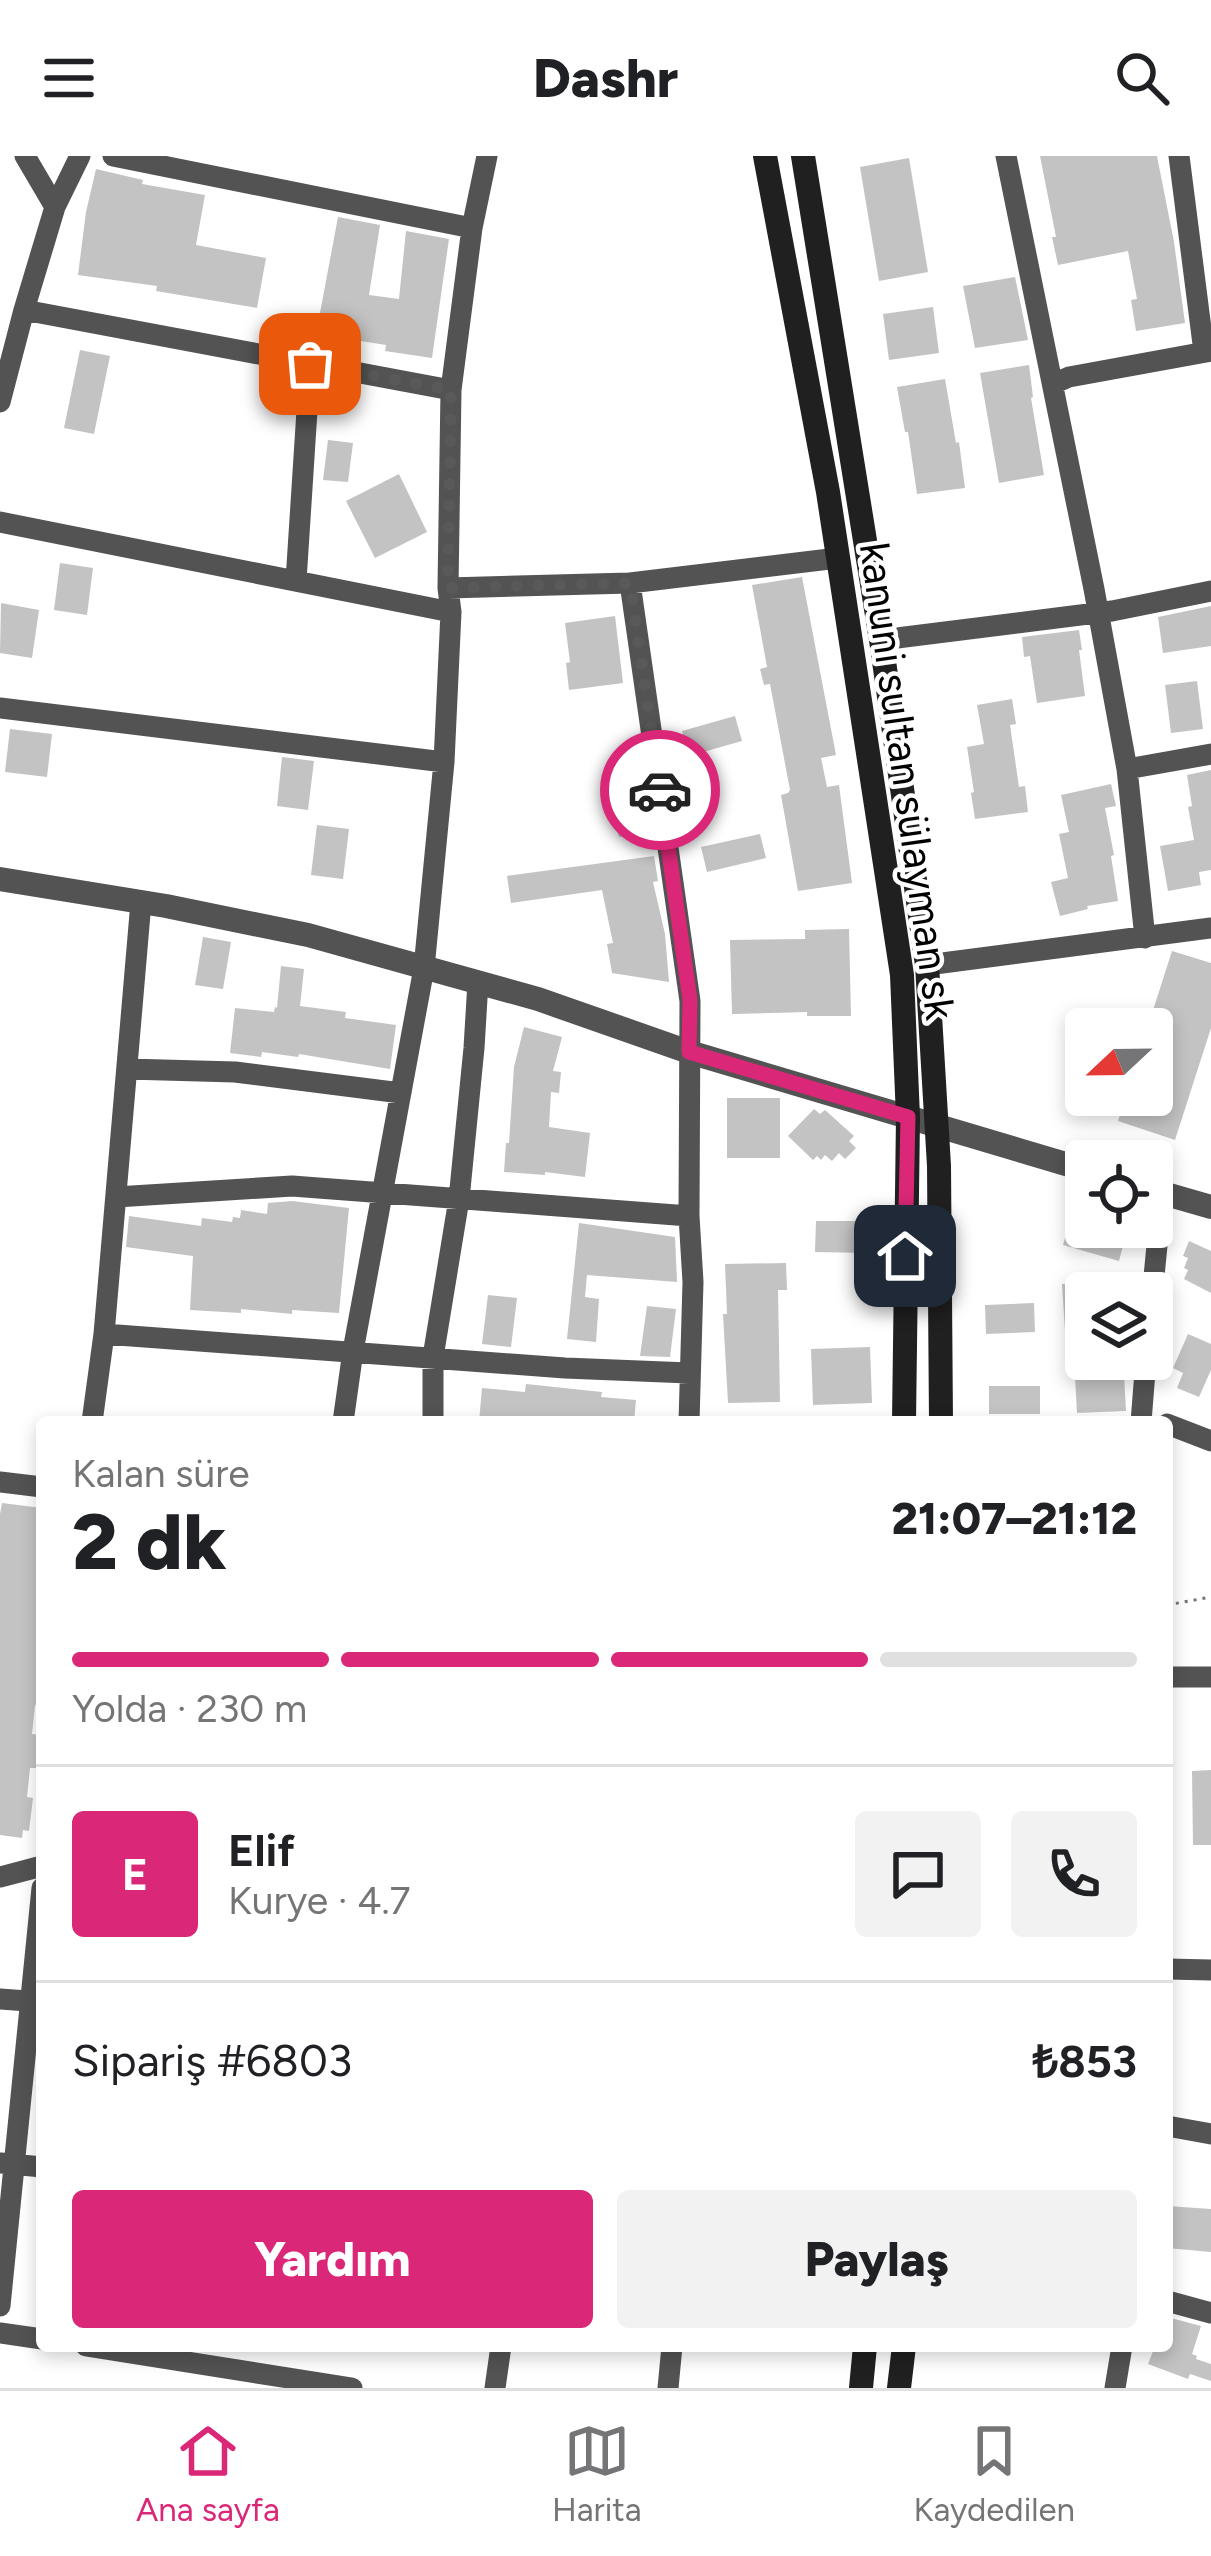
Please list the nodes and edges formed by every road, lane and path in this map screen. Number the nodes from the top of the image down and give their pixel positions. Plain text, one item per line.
1 (25, 156) edge
2 (80, 156) edge
3 (113, 156) edge
4 (487, 156) edge
5 (765, 156) edge
6 (803, 156) edge
7 (1006, 156) edge
8 (1179, 156) edge
9 (55, 207) junction
10 (472, 228) junction
11 (24, 310) junction
12 (1207, 352) edge
13 (310, 364) junction
14 (1053, 384) junction
15 (451, 390) junction
16 (0, 402) edge
17 (0, 522) edge
18 (838, 558) junction
19 (296, 581) junction
20 (630, 583) junction
21 (448, 588) junction
22 (1211, 591) edge
23 (1098, 611) junction
24 (451, 612) junction
25 (881, 640) junction
26 (0, 708) edge
27 (1211, 754) edge
28 (444, 762) junction
29 (1126, 769) junction
30 (0, 879) edge
31 (141, 902) junction
32 (1211, 928) edge
33 (1144, 938) junction
34 (927, 965) junction
35 (424, 968) junction
36 (478, 982) junction
37 (689, 1052) junction
38 (127, 1069) junction
39 (401, 1093) junction
40 (908, 1117) junction
41 (938, 1125) junction
42 (1065, 1164) edge
43 (383, 1193) junction
44 (1173, 1196) edge
45 (116, 1197) junction
46 (459, 1199) junction
47 (1211, 1207) edge
48 (689, 1216) junction
49 (104, 1334) junction
50 (352, 1351) junction
51 (433, 1358) junction
52 (689, 1373) junction
53 (1144, 1380) edge
54 (93, 1416) edge
55 (344, 1416) edge
56 (433, 1416) edge
57 (689, 1416) edge
58 (904, 1416) edge
59 (941, 1416) edge
60 (1140, 1416) edge
61 (1173, 1426) edge
62 (1211, 1441) edge
63 (0, 1483) edge
64 (36, 1486) edge
65 (1211, 1597) edge
66 (1173, 1603) edge
67 (1173, 1676) edge
68 (1211, 1677) edge
69 (36, 1867) edge
70 (0, 1876) edge
71 (1173, 1969) edge
72 (1211, 1970) edge
73 (0, 2000) edge
74 (36, 2001) edge
75 (1173, 2127) edge
76 (1211, 2134) edge
77 (7, 2164) edge
78 (1173, 2304) edge
79 (0, 2306) edge
80 (1211, 2313) edge
81 (0, 2333) edge
82 (36, 2338) edge
83 (124, 2352) edge
84 (500, 2352) edge
85 (671, 2352) edge
86 (865, 2352) edge
87 (903, 2352) edge
88 (1121, 2352) edge
89 (352, 2388) edge
90 (495, 2388) edge
91 (668, 2388) edge
92 (861, 2388) edge
93 (899, 2388) edge
94 (1115, 2388) edge

1 - 9 street
2 - 9 street
3 - 10 street
4 - 10 street
5 - 18 main road, kanuni sultan sülayman sk
6 - 25 main road
7 - 14 street
8 - 12 street
9 - 11 street
10 - 15 street
11 - 13 street
11 - 16 street
12 - 14 street
13 - 15 street
13 - 19 street
14 - 23 street
15 - 21 street
17 - 19 street
18 - 20 street
18 - 40 main road, kanuni sultan sülayman sk
19 - 24 street
20 - 21 street
20 - 37 street
21 - 24 street
22 - 23 street
23 - 25 street
23 - 29 street
24 - 28 street
25 - 34 main road
26 - 28 street
27 - 29 street
28 - 35 street
29 - 33 street
30 - 31 street
31 - 35 street
31 - 38 street
32 - 33 street
33 - 34 street
34 - 41 main road
35 - 36 street
35 - 39 street
36 - 37 street
36 - 46 street
37 - 40 street
37 - 48 street
38 - 39 street
38 - 45 street
39 - 43 street
40 - 41 street
40 - 58 main road, kanuni sultan sülayman sk
41 - 42 street
41 - 59 main road
43 - 45 street
43 - 46 street
43 - 50 street
44 - 47 street
45 - 49 street
46 - 48 street
46 - 51 street
48 - 52 street
49 - 50 street
49 - 54 street
50 - 51 street
50 - 55 street
51 - 52 street
51 - 56 street
52 - 57 street
53 - 60 street
61 - 62 street
63 - 64 street
65 - 66 path
67 - 68 street
69 - 70 street
71 - 72 street
73 - 74 street
74 - 77 street
75 - 76 street
77 - 79 street
78 - 80 street
81 - 82 street
83 - 89 street
84 - 90 street
85 - 91 street
86 - 92 main road
87 - 93 main road
88 - 94 street

